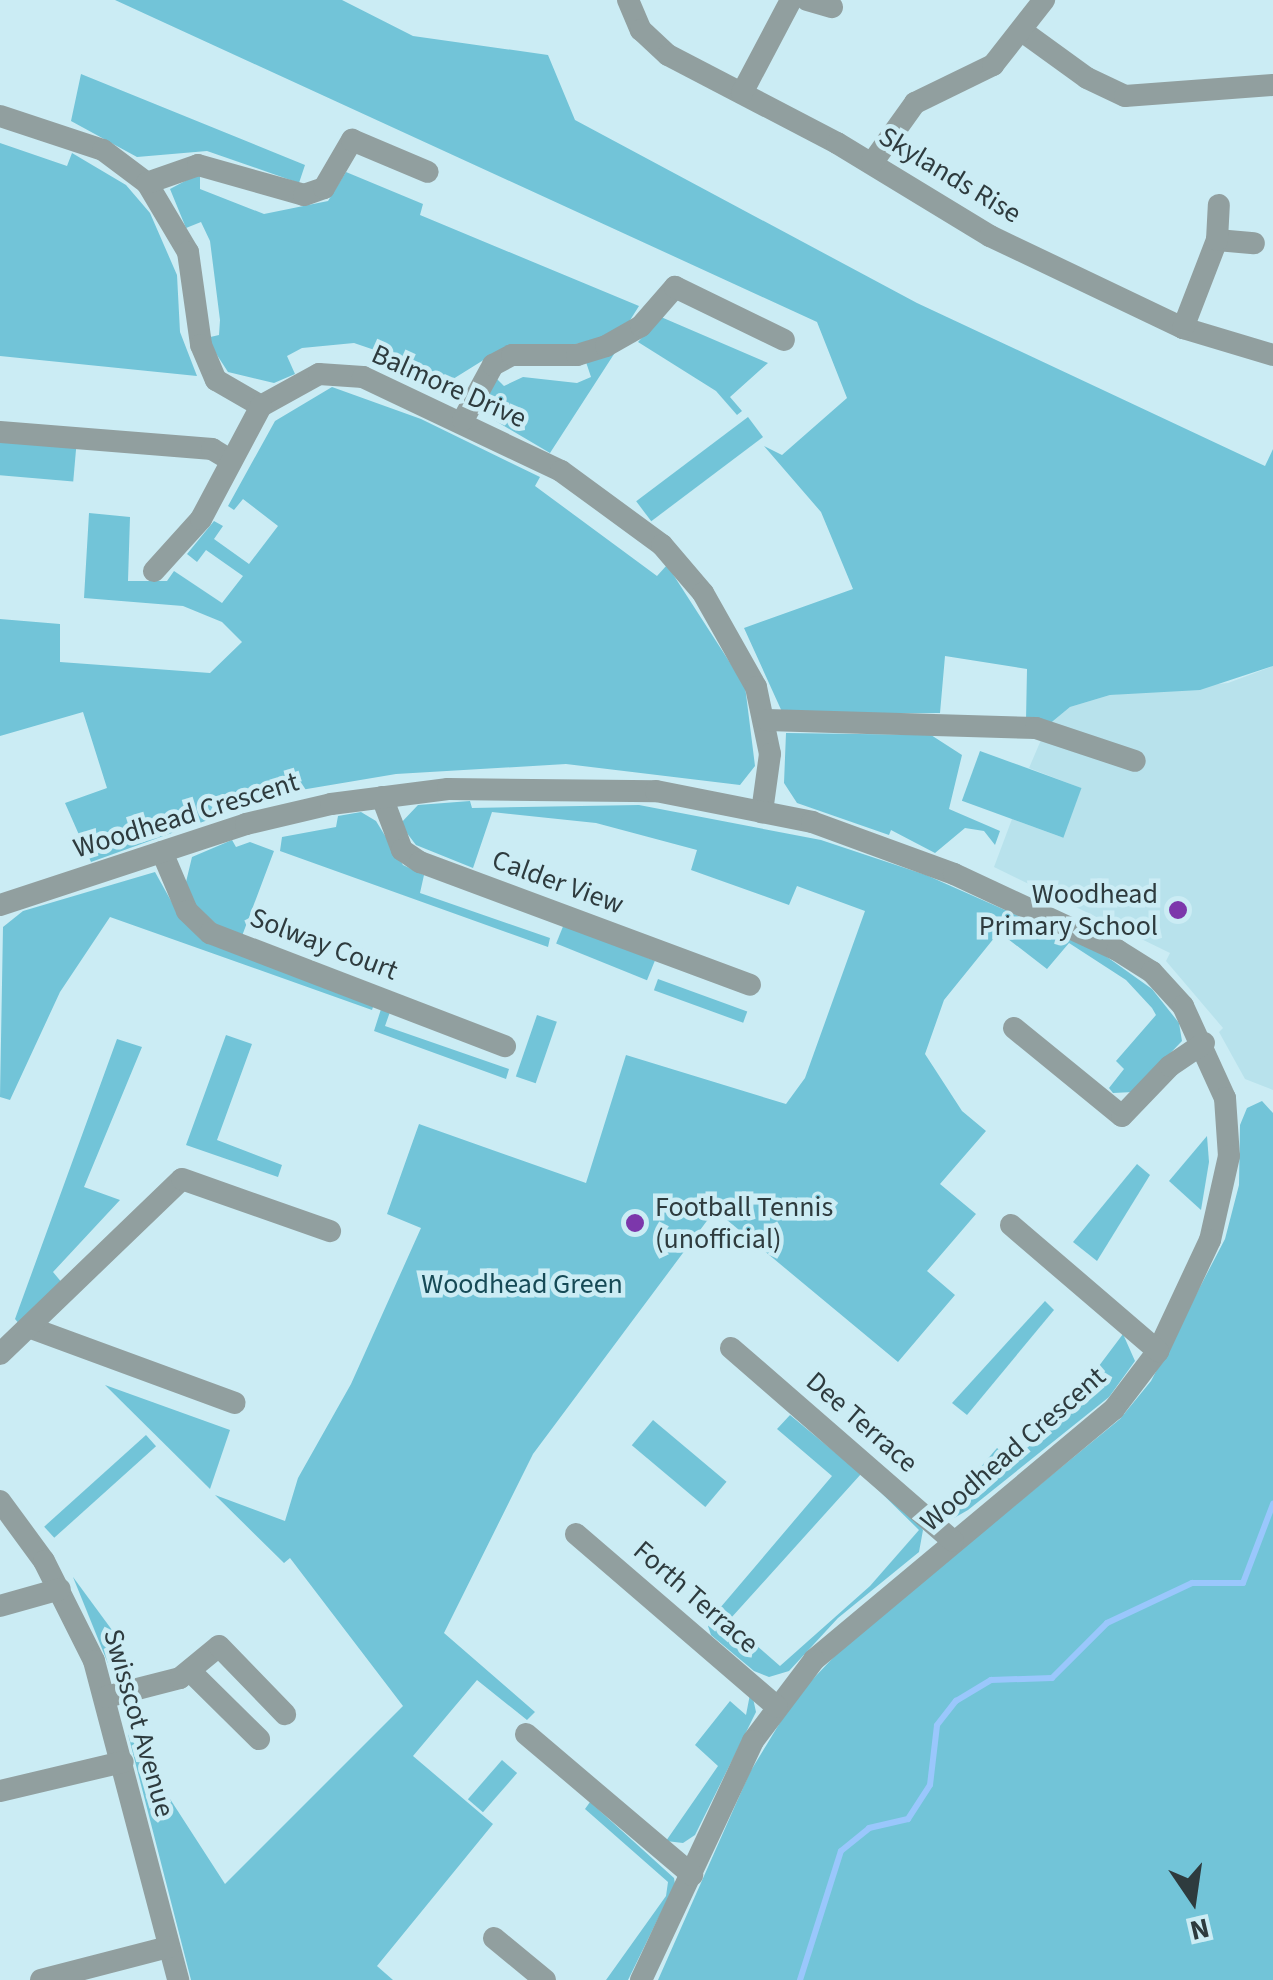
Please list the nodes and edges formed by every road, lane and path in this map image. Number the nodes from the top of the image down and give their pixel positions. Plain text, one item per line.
1 (628, 0) edge
2 (790, 0) edge
3 (807, 0) edge
4 (1044, 0) edge
5 (832, 7) dead end
6 (1022, 32) junction
7 (1273, 85) edge
8 (742, 93) junction
9 (0, 116) edge
10 (872, 163) junction
11 (428, 172) dead end
12 (148, 183) junction
13 (1219, 205) dead end
14 (1217, 240) junction
15 (1254, 243) dead end
16 (1182, 328) junction
17 (784, 340) dead end
18 (1273, 355) edge
19 (262, 406) junction
20 (462, 420) junction
21 (0, 432) edge
22 (230, 460) junction
23 (154, 570) dead end
24 (767, 720) junction
25 (1135, 761) dead end
26 (382, 797) junction
27 (762, 812) junction
28 (162, 852) junction
29 (0, 905) edge
30 (750, 985) dead end
31 (1014, 1028) dead end
32 (1204, 1043) junction
33 (506, 1046) dead end
34 (1011, 1226) dead end
35 (330, 1231) dead end
36 (32, 1328) junction
37 (731, 1348) dead end
38 (1158, 1351) junction
39 (0, 1354) edge
40 (235, 1402) dead end
41 (0, 1502) edge
42 (576, 1534) dead end
43 (953, 1541) junction
44 (60, 1589) junction
45 (0, 1606) edge
46 (190, 1671) junction
47 (106, 1697) junction
48 (776, 1706) junction
49 (286, 1714) dead end
50 (526, 1734) dead end
51 (259, 1739) dead end
52 (122, 1762) junction
53 (0, 1791) edge
54 (692, 1875) junction
55 (494, 1938) dead end
56 (169, 1947) junction
57 (42, 1980) edge
58 (178, 1980) edge
59 (545, 1980) edge
60 (642, 1980) edge

1 - 8 street, Skylands Rise
2 - 8 street
3 - 5 street
4 - 6 street
6 - 7 street
6 - 10 street
8 - 10 street, Skylands Rise
9 - 12 street
10 - 16 street, Skylands Rise
11 - 12 street
12 - 19 street
13 - 14 street
14 - 15 street
14 - 16 street
16 - 18 street, Skylands Rise
17 - 20 street
19 - 20 street, Balmore Drive
19 - 22 street
20 - 24 street, Balmore Drive
21 - 22 street
22 - 23 street
24 - 25 street
24 - 27 street, Balmore Drive
26 - 27 street, Woodhead Crescent
26 - 28 street, Woodhead Crescent
26 - 30 street, Calder View
27 - 32 street, Woodhead Crescent
28 - 29 street, Woodhead Crescent
28 - 33 street, Solway Court
31 - 32 street
32 - 38 street, Woodhead Crescent
34 - 38 street
35 - 36 street
36 - 39 street
36 - 40 street
37 - 43 street, Dee Terrace
38 - 43 street, Woodhead Crescent
41 - 44 street, Swisscot Avenue
42 - 48 street, Forth Terrace
43 - 48 street, Woodhead Crescent
44 - 45 street
44 - 47 street, Swisscot Avenue
46 - 47 street
46 - 49 street
46 - 51 street
47 - 52 street, Swisscot Avenue
48 - 54 street, Woodhead Crescent
50 - 54 street
52 - 53 street
52 - 56 street, Swisscot Avenue
54 - 60 street, Woodhead Crescent
55 - 59 street
56 - 57 street
56 - 58 street, Swisscot Avenue

